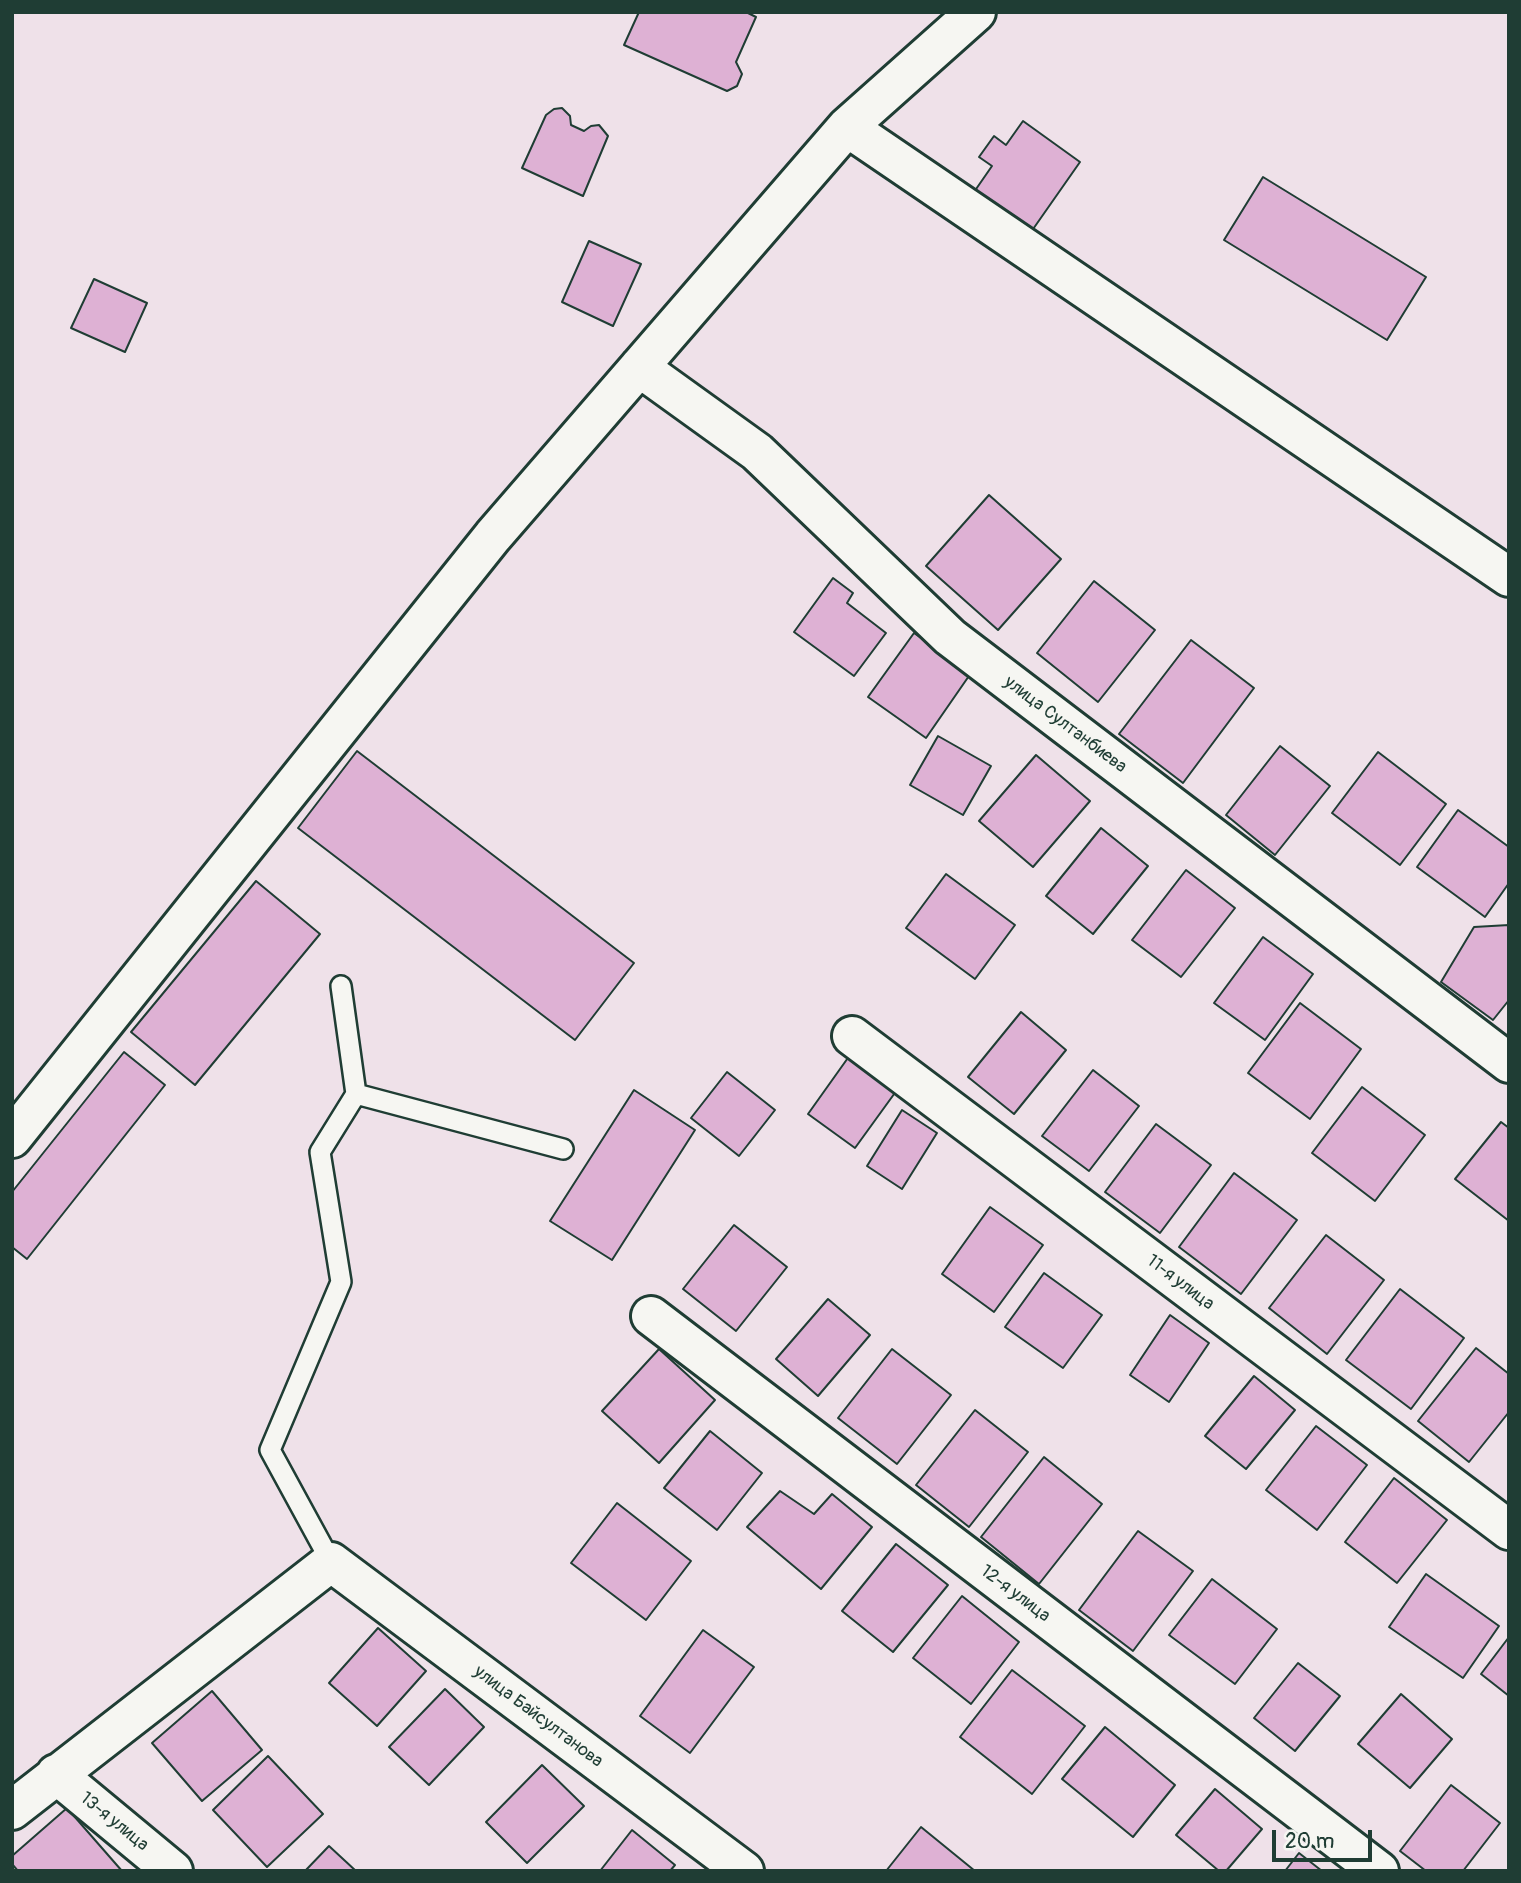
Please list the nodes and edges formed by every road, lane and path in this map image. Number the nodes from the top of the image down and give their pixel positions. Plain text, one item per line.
1 (976, 12) edge
2 (847, 127) junction
3 (639, 367) junction
4 (1509, 577) edge
5 (341, 986) dead end
6 (852, 1036) dead end
7 (1509, 1063) edge
8 (356, 1094) junction
9 (12, 1138) edge
10 (562, 1149) dead end
11 (651, 1316) dead end
12 (1509, 1530) edge
13 (331, 1562) junction
14 (56, 1774) junction
15 (12, 1810) edge
16 (173, 1871) edge
17 (744, 1871) edge
18 (1379, 1871) edge

1 - 2 street
2 - 3 street
2 - 4 street
3 - 7 street, улица Султанбиева
3 - 9 street
5 - 8 lane
6 - 12 street, 11-я улица
8 - 10 lane
8 - 13 lane
11 - 18 street, 12-я улица
13 - 14 street
13 - 17 street, улица Байсултанова
14 - 15 street
14 - 16 street, 13-я улица

